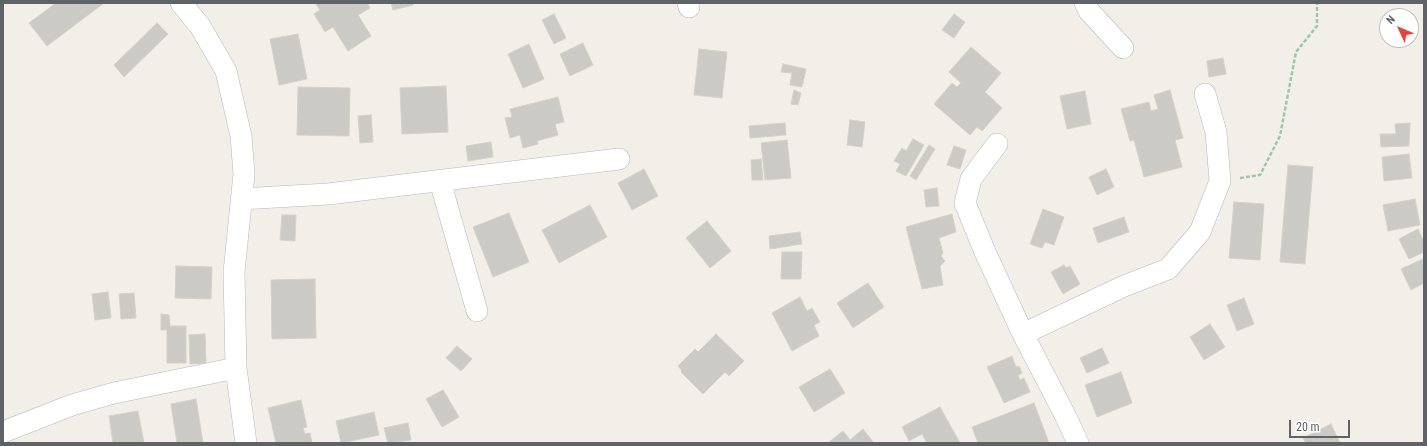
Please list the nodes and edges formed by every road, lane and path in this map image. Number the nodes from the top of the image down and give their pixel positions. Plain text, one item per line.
1 (181, 3) edge
2 (1085, 3) edge
3 (1317, 3) edge
4 (1123, 48) dead end
5 (1205, 94) dead end
6 (997, 144) dead end
7 (619, 159) dead end
8 (440, 181) junction
9 (1220, 181) junction
10 (241, 199) junction
11 (477, 311) dead end
12 (1023, 334) junction
13 (236, 368) junction
14 (3, 432) edge
15 (246, 443) edge
16 (1078, 443) edge

1 - 10 street
2 - 4 street
3 - 9 path
5 - 9 street
6 - 12 street
7 - 8 street
8 - 10 street
8 - 11 street
9 - 12 street
10 - 13 street
12 - 16 street
13 - 14 street
13 - 15 street

